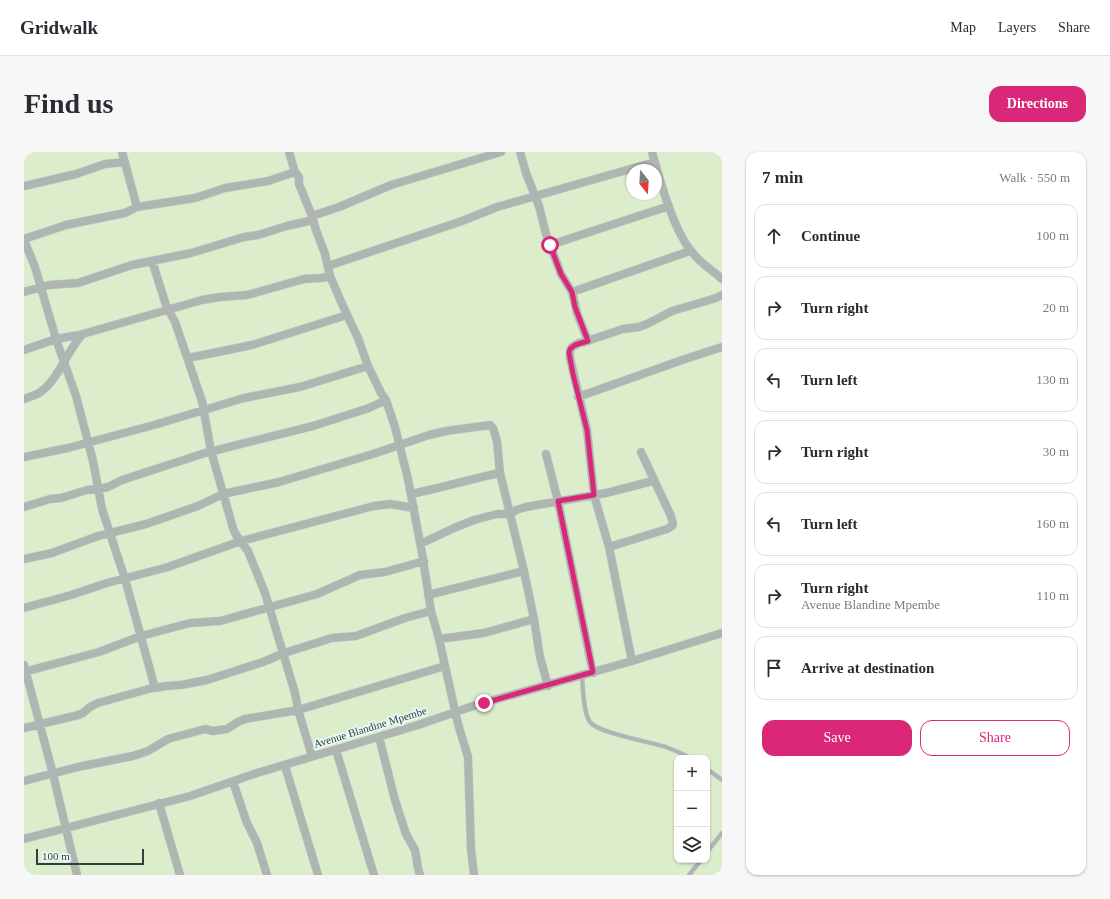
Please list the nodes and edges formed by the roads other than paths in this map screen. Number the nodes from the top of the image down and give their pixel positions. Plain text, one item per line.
1 (122, 152) edge
2 (289, 152) edge
3 (501, 152) edge
4 (520, 152) edge
5 (652, 152) edge
6 (125, 162) junction
7 (655, 162) junction
8 (295, 172) junction
9 (24, 186) edge
10 (534, 196) junction
11 (669, 206) junction
12 (137, 207) junction
13 (312, 218) junction
14 (24, 240) edge
15 (550, 245) junction
16 (690, 251) junction
17 (152, 261) junction
18 (328, 266) junction
19 (330, 276) junction
20 (722, 279) edge
21 (42, 288) junction
22 (24, 292) edge
23 (572, 292) junction
24 (722, 295) edge
25 (169, 310) junction
26 (347, 315) junction
27 (82, 334) junction
28 (56, 339) junction
29 (588, 341) junction
30 (722, 348) edge
31 (24, 350) edge
32 (188, 358) junction
33 (64, 362) junction
34 (368, 366) junction
35 (578, 397) junction
36 (24, 399) edge
37 (386, 400) junction
38 (205, 411) junction
39 (88, 442) junction
40 (400, 444) junction
41 (211, 451) junction
42 (640, 452) dead end
43 (546, 454) dead end
44 (24, 457) edge
45 (500, 473) junction
46 (653, 480) junction
47 (99, 490) junction
48 (223, 494) junction
49 (411, 494) junction
50 (594, 495) junction
51 (558, 501) junction
52 (24, 506) edge
53 (414, 508) junction
54 (511, 514) junction
55 (110, 534) junction
56 (241, 542) junction
57 (420, 544) junction
58 (608, 547) junction
59 (24, 559) edge
60 (424, 561) junction
61 (524, 571) junction
62 (125, 579) junction
63 (428, 595) junction
64 (270, 606) junction
65 (24, 608) edge
66 (431, 611) junction
67 (534, 619) junction
68 (722, 633) edge
69 (141, 636) junction
70 (439, 639) junction
71 (284, 653) junction
72 (632, 661) junction
73 (445, 666) junction
74 (25, 669) edge
75 (593, 672) junction
76 (582, 676) junction
77 (548, 686) junction
78 (155, 688) junction
79 (298, 710) junction
80 (455, 712) junction
81 (39, 724) junction
82 (24, 728) edge
83 (379, 737) junction
84 (336, 750) junction
85 (685, 755) edge
86 (312, 756) junction
87 (285, 766) junction
88 (710, 771) edge
89 (53, 774) junction
90 (722, 780) edge
91 (24, 782) edge
92 (233, 782) junction
93 (158, 803) junction
94 (66, 828) junction
95 (722, 833) edge
96 (24, 839) edge
97 (710, 848) edge
98 (699, 863) edge
99 (722, 870) edge
100 (77, 875) edge
101 (180, 875) edge
102 (267, 875) edge
103 (318, 875) edge
104 (374, 875) edge
105 (420, 875) edge
106 (474, 875) edge
107 (689, 875) edge
108 (719, 875) edge

1 - 6 street
2 - 8 street
3 - 13 street
4 - 10 street
5 - 7 street
6 - 9 street
6 - 12 street
7 - 10 street
7 - 11 street
8 - 12 street
8 - 13 street
10 - 15 street
10 - 18 street
11 - 15 street
11 - 16 street
12 - 14 street
13 - 17 street
13 - 18 street
14 - 21 street
15 - 23 street
16 - 20 street
16 - 23 street
17 - 21 street
17 - 25 street
18 - 19 street
19 - 25 street
19 - 26 street
21 - 22 street
21 - 28 street
23 - 29 street
24 - 29 street
25 - 27 street
25 - 32 street
26 - 32 street
26 - 34 street
27 - 28 street
27 - 33 street
28 - 31 street
28 - 33 street
29 - 35 street
30 - 35 street
32 - 38 street
33 - 36 street
33 - 39 street
34 - 37 street
34 - 38 street
35 - 50 street
37 - 40 street
37 - 41 street
38 - 39 street
38 - 41 street
39 - 44 street
39 - 47 street
40 - 45 street
40 - 48 street
40 - 49 street
41 - 47 street
41 - 48 street
42 - 46 street
43 - 51 street
45 - 49 street
45 - 54 street
46 - 50 street
46 - 58 street
47 - 52 street
47 - 55 street
48 - 55 street
48 - 56 street
49 - 53 street
50 - 51 street
50 - 58 street
51 - 54 street
51 - 75 street
53 - 56 street
53 - 57 street
54 - 57 street
54 - 61 street
55 - 59 street
55 - 62 street
56 - 62 street
56 - 64 street
57 - 60 street
58 - 72 street
60 - 63 street
60 - 64 street
61 - 63 street
61 - 67 street
62 - 65 street
62 - 69 street
63 - 66 street
64 - 69 street
64 - 71 street
66 - 70 street
66 - 71 street
67 - 70 street
67 - 77 street
68 - 72 street, Avenue Blandine Mpembe
69 - 74 street
69 - 78 street
70 - 73 street
71 - 78 street
71 - 79 street
72 - 75 street, Avenue Blandine Mpembe
73 - 79 street
73 - 80 street
74 - 81 street
75 - 76 street, Avenue Blandine Mpembe
76 - 77 street, Avenue Blandine Mpembe
76 - 85 lane
77 - 80 street, Avenue Blandine Mpembe
78 - 81 street
79 - 86 street
79 - 89 street
80 - 83 street, Avenue Blandine Mpembe
80 - 106 street
81 - 82 street
81 - 89 street
83 - 84 street, Avenue Blandine Mpembe
83 - 105 street
84 - 86 street, Avenue Blandine Mpembe
84 - 104 street
86 - 87 street, Avenue Blandine Mpembe
87 - 92 street, Avenue Blandine Mpembe
87 - 103 street
88 - 90 lane
89 - 91 street
89 - 94 street
92 - 93 street, Avenue Blandine Mpembe
92 - 102 street
93 - 94 street, Avenue Blandine Mpembe
93 - 101 street
94 - 96 street, Avenue Blandine Mpembe
94 - 100 street
95 - 97 lane
98 - 107 lane
99 - 108 lane

